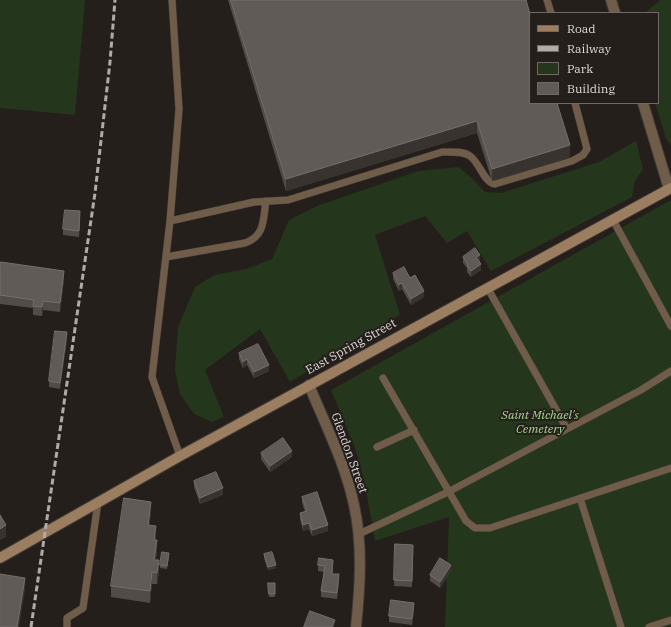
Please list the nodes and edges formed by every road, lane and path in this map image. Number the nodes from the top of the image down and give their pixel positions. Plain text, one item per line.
1 (172, 0) edge
2 (547, 0) edge
3 (611, 0) edge
4 (551, 12) edge
5 (615, 12) edge
6 (575, 104) edge
7 (642, 104) edge
8 (670, 188) edge
9 (266, 201) junction
10 (613, 220) junction
11 (170, 221) junction
12 (166, 257) junction
13 (487, 288) junction
14 (671, 326) edge
15 (671, 371) edge
16 (384, 378) dead end
17 (309, 385) junction
18 (567, 429) junction
19 (414, 430) junction
20 (377, 447) dead end
21 (180, 456) junction
22 (671, 468) edge
23 (448, 492) junction
24 (580, 498) junction
25 (98, 502) junction
26 (359, 534) junction
27 (0, 558) edge
28 (671, 620) edge
29 (67, 627) edge
30 (356, 627) edge
31 (621, 627) edge
32 (649, 627) edge

1 - 11 lane
2 - 4 lane
3 - 5 street
6 - 9 lane
7 - 8 street
8 - 10 main road, East Spring Street
9 - 11 lane
9 - 12 lane
10 - 13 main road, East Spring Street
10 - 14 lane
11 - 12 lane
12 - 21 lane
13 - 17 main road, East Spring Street
13 - 18 lane
15 - 18 lane
16 - 19 lane
17 - 21 main road, East Spring Street
17 - 26 street, Glendon Street
18 - 23 lane
19 - 20 lane
19 - 23 lane
21 - 25 main road, East Spring Street
22 - 24 lane
23 - 24 lane
23 - 26 lane
24 - 31 lane
25 - 27 main road, East Spring Street
25 - 29 lane
26 - 30 street, Glendon Street
28 - 32 lane

